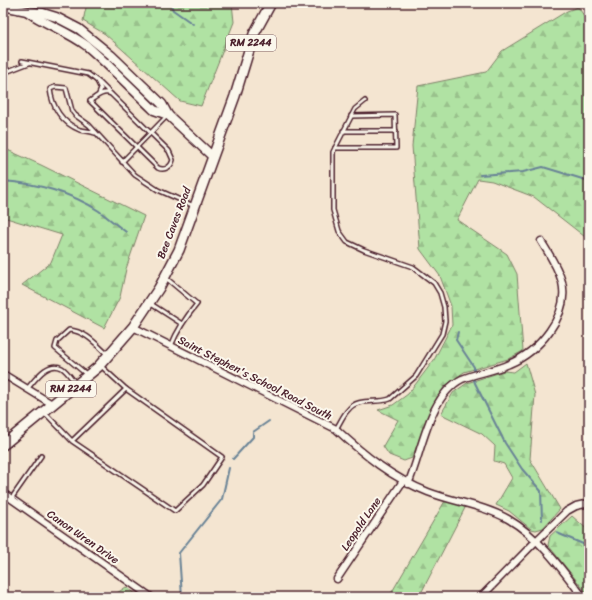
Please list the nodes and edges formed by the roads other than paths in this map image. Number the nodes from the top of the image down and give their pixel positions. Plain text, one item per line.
1 (271, 3) edge
2 (3, 6) edge
3 (17, 6) edge
4 (26, 11) junction
5 (88, 36) junction
6 (82, 43) junction
7 (22, 61) dead end
8 (30, 62) junction
9 (3, 74) edge
10 (97, 80) junction
11 (99, 94) junction
12 (110, 94) junction
13 (365, 101) dead end
14 (168, 115) junction
15 (351, 116) junction
16 (396, 131) junction
17 (343, 132) junction
18 (96, 133) junction
19 (150, 133) junction
20 (137, 147) junction
21 (335, 148) junction
22 (212, 156) junction
23 (122, 162) junction
24 (194, 206) junction
25 (541, 241) dead end
26 (165, 277) junction
27 (149, 303) junction
28 (182, 324) junction
29 (133, 327) junction
30 (171, 346) junction
31 (108, 355) junction
32 (99, 365) junction
33 (3, 374) edge
34 (87, 375) junction
35 (76, 384) junction
36 (27, 389) junction
37 (126, 389) junction
38 (52, 404) junction
39 (43, 412) junction
40 (336, 429) junction
41 (72, 441) junction
42 (4, 442) edge
43 (41, 456) dead end
44 (405, 482) junction
45 (3, 493) edge
46 (11, 499) junction
47 (589, 503) edge
48 (536, 541) junction
49 (337, 578) dead end
50 (151, 597) edge
51 (481, 597) edge
52 (583, 597) edge

1 - 22 main road, Bee Caves Road / RM 2244
2 - 3 street
3 - 4 street
4 - 5 street
4 - 6 street
5 - 6 street
5 - 14 street
6 - 14 street
7 - 8 lane
8 - 9 lane
8 - 10 lane
10 - 11 lane
10 - 12 lane
11 - 12 lane
11 - 20 lane
12 - 19 lane
13 - 15 lane
14 - 19 lane
14 - 22 street
15 - 16 lane
15 - 17 lane
16 - 17 lane
16 - 21 lane
17 - 21 lane
18 - 18 lane
18 - 23 lane
19 - 20 lane
19 - 20 lane
20 - 23 lane
21 - 40 lane
22 - 24 main road, Bee Caves Road / RM 2244
23 - 24 lane
24 - 26 main road, Bee Caves Road / RM 2244
25 - 44 street, Leopold Lane
26 - 27 main road, Bee Caves Road / RM 2244
26 - 28 lane
27 - 28 lane
27 - 29 main road, Bee Caves Road / RM 2244
28 - 30 lane
29 - 30 street, Saint Stephen's School Road South
29 - 31 main road, Bee Caves Road / RM 2244
30 - 40 street, Saint Stephen's School Road South
31 - 32 main road, Bee Caves Road / RM 2244
31 - 34 lane
32 - 34 main road, Bee Caves Road / RM 2244
32 - 37 lane
33 - 36 street
34 - 35 main road, Bee Caves Road / RM 2244
35 - 36 lane
35 - 38 main road, Bee Caves Road / RM 2244
36 - 38 street
37 - 41 lane
37 - 41 lane
38 - 39 main road, Bee Caves Road / RM 2244
39 - 41 lane
39 - 42 main road, Bee Caves Road / RM 2244
40 - 44 street, Saint Stephen's School Road South
43 - 46 lane
44 - 48 street, Saint Stephen's School Road South
44 - 49 street, Leopold Lane
45 - 46 street, Canon Wren Drive
46 - 50 street, Canon Wren Drive
47 - 48 street
48 - 51 street
48 - 52 street, Saint Stephen's School Road South

